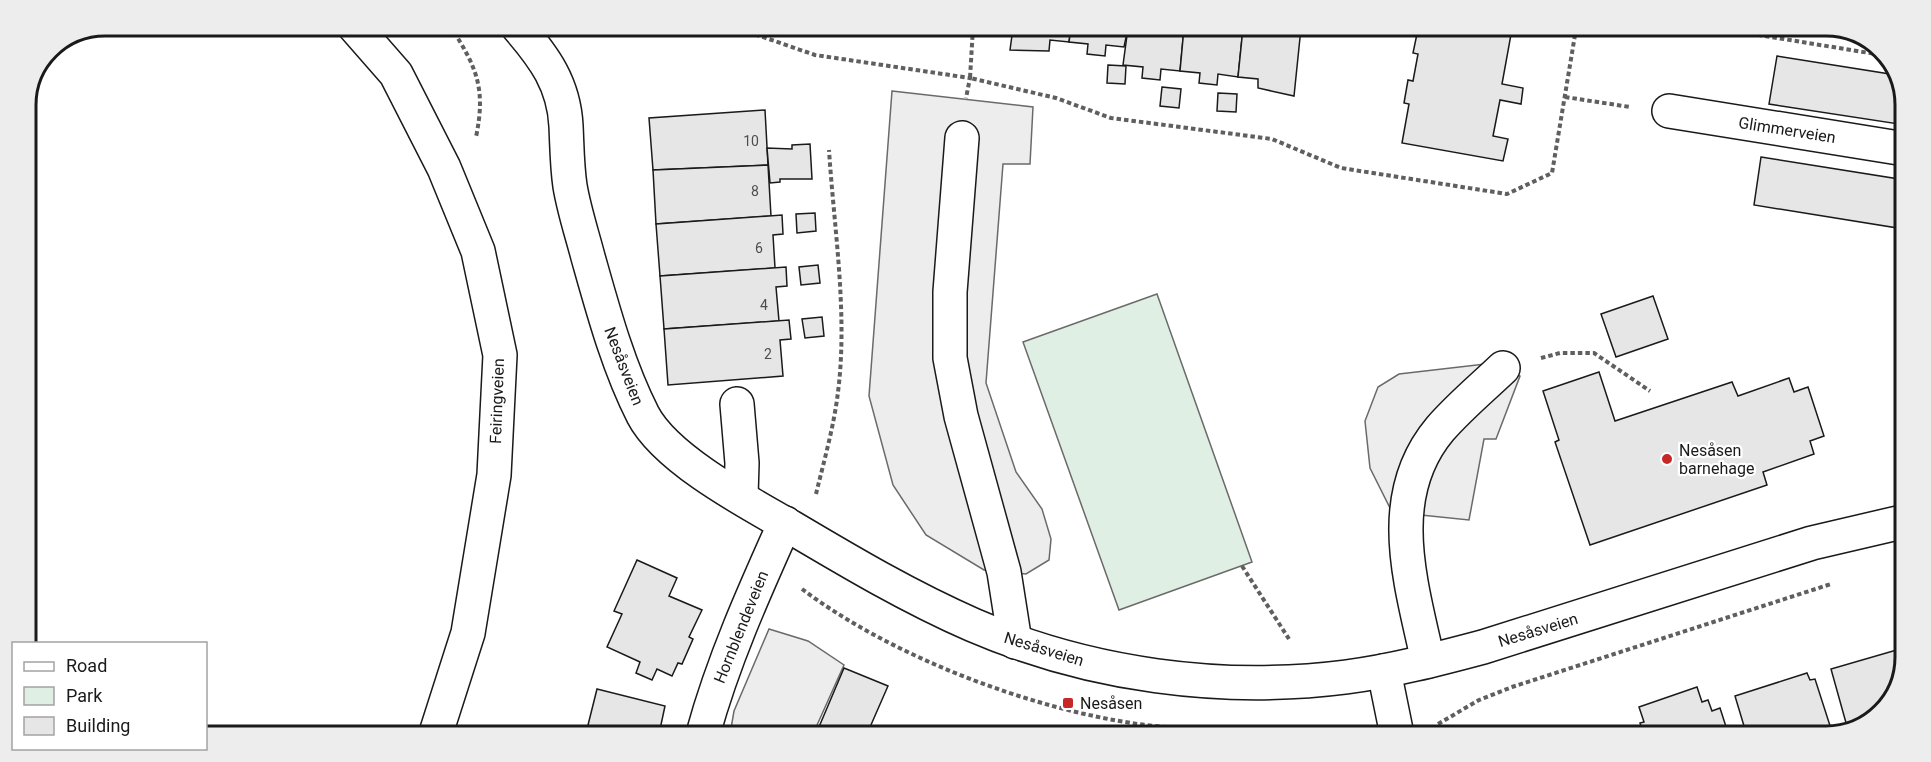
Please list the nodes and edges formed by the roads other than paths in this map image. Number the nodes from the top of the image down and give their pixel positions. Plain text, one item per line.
1 (363, 36) edge
2 (526, 36) edge
3 (1669, 111) road end
4 (962, 138) road end
5 (1895, 147) edge
6 (1503, 368) road end
7 (737, 404) dead end
8 (741, 496) junction
9 (1895, 524) edge
10 (795, 530) junction
11 (1015, 642) junction
12 (1428, 661) junction
13 (1384, 671) junction
14 (438, 726) edge
15 (705, 726) edge
16 (1395, 726) edge

1 - 14 street, Feiringveien
2 - 8 street, Nesåsveien
3 - 5 street, Glimmerveien
4 - 11 street
6 - 12 street
7 - 8 street
8 - 10 street, Nesåsveien
9 - 12 street, Nesåsveien
10 - 11 street, Nesåsveien
10 - 15 street, Hornblendeveien
11 - 13 street, Nesåsveien
12 - 13 street, Nesåsveien
13 - 16 street

